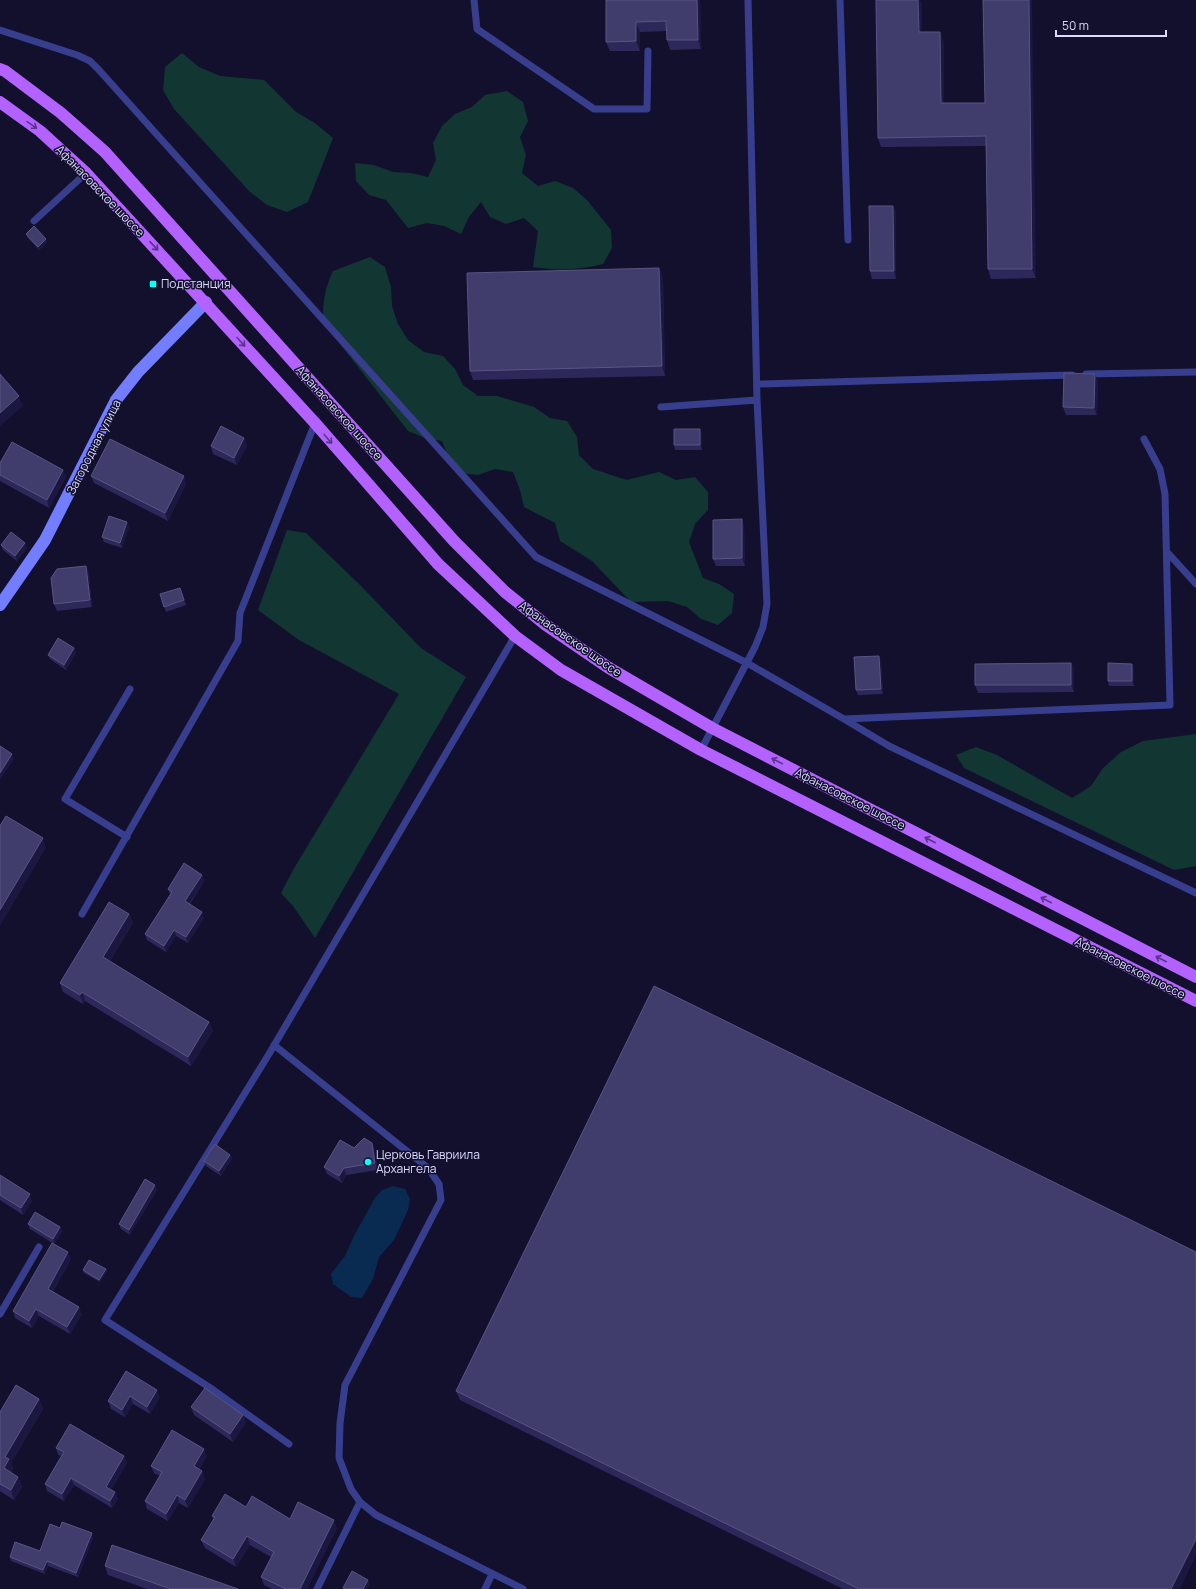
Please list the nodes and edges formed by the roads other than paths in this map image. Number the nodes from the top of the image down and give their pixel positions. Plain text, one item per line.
1 (474, 0) edge
2 (748, 0) edge
3 (840, 0) edge
4 (0, 30) edge
5 (648, 51) dead end
6 (0, 69) edge
7 (0, 102) edge
8 (86, 173) junction
9 (34, 221) dead end
10 (848, 240) dead end
11 (206, 302) junction
12 (1196, 372) edge
13 (758, 384) junction
14 (758, 400) junction
15 (661, 407) dead end
16 (315, 423) junction
17 (1144, 439) dead end
18 (1167, 552) junction
19 (1196, 584) edge
20 (0, 605) edge
21 (515, 636) junction
22 (747, 663) junction
23 (130, 689) dead end
24 (844, 719) junction
25 (712, 728) junction
26 (701, 750) junction
27 (127, 837) junction
28 (1196, 893) edge
29 (82, 914) dead end
30 (1196, 977) edge
31 (1196, 1001) edge
32 (274, 1044) junction
33 (39, 1247) dead end
34 (0, 1314) edge
35 (289, 1444) dead end
36 (360, 1502) junction
37 (492, 1574) junction
38 (317, 1589) edge
39 (484, 1589) edge
40 (523, 1589) edge

1 - 5 lane
2 - 13 lane
3 - 10 lane
4 - 22 lane
6 - 25 main road, Афанасовское шоссе
7 -> 8 main road, Афанасовское шоссе
8 - 9 lane
8 -> 11 main road, Афанасовское шоссе
11 -> 16 main road, Афанасовское шоссе
11 - 20 street, Загородная улица
12 - 13 lane
13 - 14 lane
14 - 15 lane
14 - 22 lane
16 -> 21 main road, Афанасовское шоссе
16 - 27 lane
17 - 18 lane
18 - 19 lane
18 - 24 lane
21 - 26 main road, Афанасовское шоссе
21 - 32 lane
22 - 24 lane
22 - 25 lane
23 - 27 lane
24 - 28 lane
25 - 26 lane
30 -> 25 main road, Афанасовское шоссе
26 - 31 main road, Афанасовское шоссе
27 - 29 lane
32 - 35 lane
32 - 36 lane
33 - 34 lane
36 - 37 lane
36 - 38 lane
37 - 39 lane
37 - 40 lane

